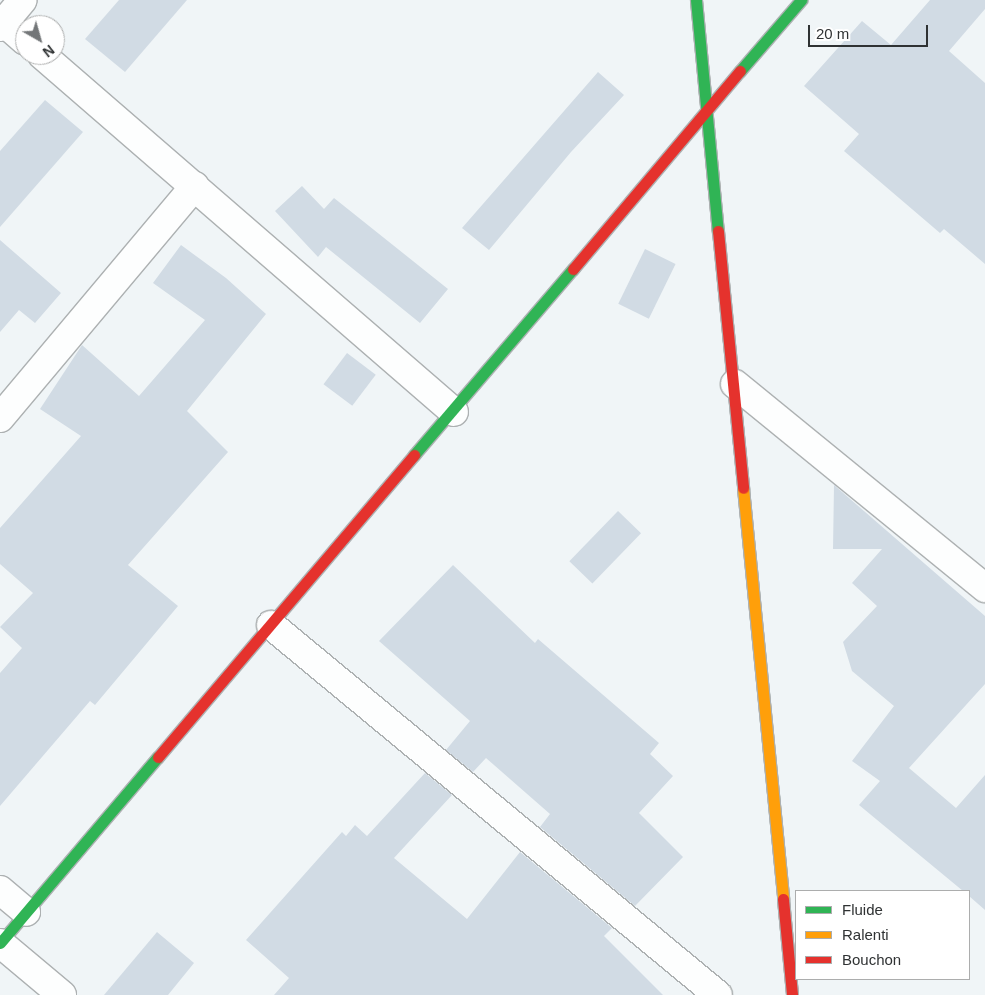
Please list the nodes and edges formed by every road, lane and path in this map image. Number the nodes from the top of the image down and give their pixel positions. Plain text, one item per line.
1 (23, 0) edge
2 (696, 0) edge
3 (801, 0) edge
4 (1, 23) edge
5 (15, 34) edge
6 (54, 65) edge
7 (708, 107) junction
8 (195, 186) junction
9 (735, 384) junction
10 (454, 412) junction
11 (0, 418) edge
12 (985, 588) edge
13 (272, 625) junction
14 (0, 890) edge
15 (26, 912) junction
16 (0, 943) edge
17 (62, 995) edge
18 (718, 995) edge
19 (792, 995) edge

1 - 4 street
2 - 7 street
3 - 7 street
4 - 5 street
6 - 8 street
7 - 9 street
7 - 10 street
8 - 10 street
8 - 11 street
9 - 12 street
9 - 19 street
10 - 13 street
13 - 15 street
13 - 18 street
14 - 15 street
15 - 16 street
16 - 17 street

